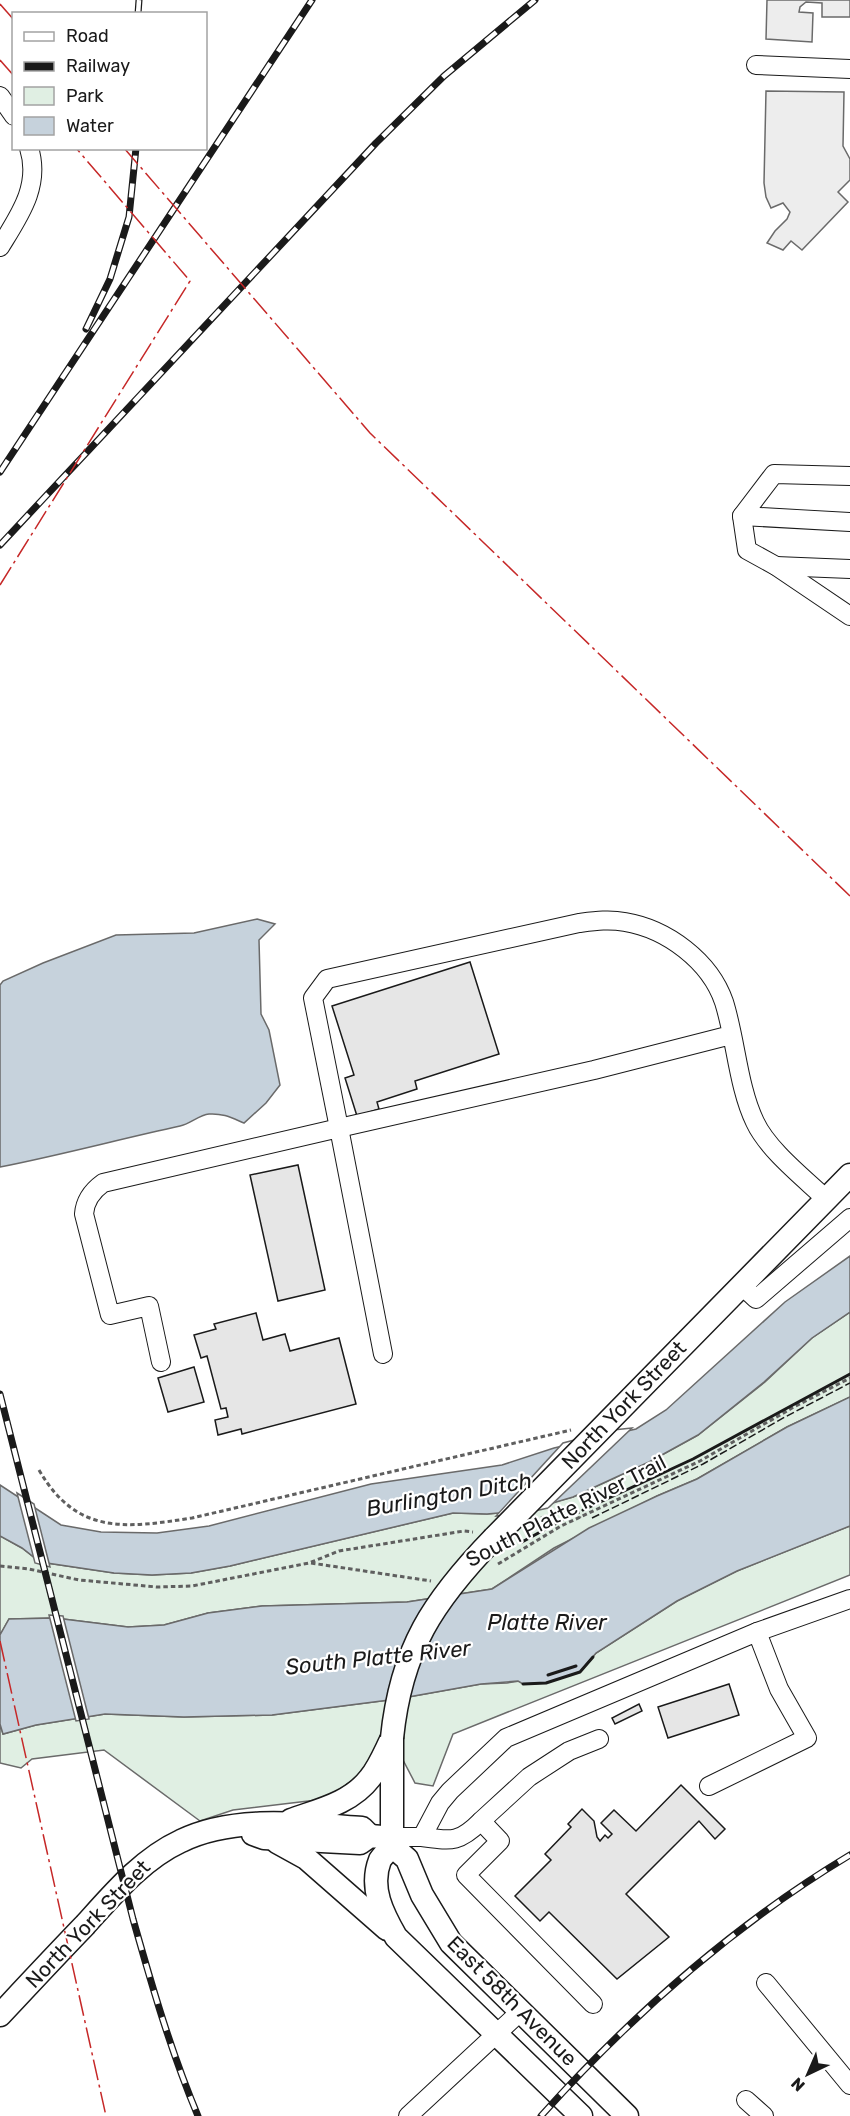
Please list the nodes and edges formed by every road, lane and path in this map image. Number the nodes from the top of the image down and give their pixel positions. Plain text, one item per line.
1 (756, 65) dead end
2 (850, 69) edge
3 (0, 96) edge
4 (12, 113) edge
5 (30, 150) edge
6 (0, 247) edge
7 (850, 477) edge
8 (742, 516) junction
9 (850, 522) edge
10 (776, 566) junction
11 (850, 568) edge
12 (850, 615) edge
13 (731, 1035) junction
14 (339, 1128) junction
15 (850, 1175) edge
16 (826, 1199) junction
17 (850, 1218) edge
18 (741, 1285) junction
19 (383, 1354) dead end
20 (161, 1362) dead end
21 (850, 1378) edge
22 (597, 1432) junction
23 (39, 1470) dead end
24 (528, 1515) junction
25 (580, 1518) junction
26 (486, 1535) junction
27 (309, 1563) junction
28 (0, 1566) edge
29 (491, 1568) dead end
30 (438, 1581) dead end
31 (850, 1599) edge
32 (757, 1632) junction
33 (392, 1738) junction
34 (599, 1739) dead end
35 (709, 1786) dead end
36 (481, 1821) junction
37 (283, 1823) junction
38 (216, 1830) junction
39 (422, 1837) junction
40 (264, 1838) junction
41 (385, 1840) junction
42 (396, 1937) junction
43 (766, 1983) dead end
44 (593, 2004) dead end
45 (520, 2013) junction
46 (0, 2015) edge
47 (497, 2034) junction
48 (850, 2085) edge
49 (746, 2100) dead end
50 (408, 2116) edge
51 (582, 2116) edge
52 (627, 2116) edge
53 (764, 2116) edge

1 - 2 lane
3 - 4 lane
5 - 6 lane
7 - 8 lane
8 - 9 lane
8 - 10 lane
10 - 11 lane
10 - 12 lane
13 - 14 lane
13 - 14 lane
13 - 16 lane
14 - 19 lane
14 - 20 lane
15 - 16 main road, North York Street
16 - 18 main road, North York Street
17 - 18 lane
18 - 22 main road, North York Street
21 - 25 path, South Platte River Trail
22 - 23 path
22 - 24 main road, North York Street
24 - 25 path
24 - 26 main road, North York Street
25 - 29 path, South Platte River Trail
26 - 27 path
26 - 33 main road, North York Street, bridge
27 - 28 path
27 - 30 path
31 - 32 lane
32 - 35 lane
32 - 39 lane
33 - 37 main road
33 - 41 main road, North York Street
34 - 36 lane
36 - 39 lane
36 - 44 lane
37 - 38 main road, North York Street
37 - 41 main road, North York Street
38 - 40 main road, North York Street
38 - 46 main road, North York Street
39 - 41 lane
40 - 41 main road, North York Street
40 - 42 main road
41 - 42 main road, East 58th Avenue
41 - 45 main road, East 58th Avenue
42 - 47 main road, East 58th Avenue
43 - 48 lane
45 - 47 lane
45 - 52 main road, East 58th Avenue
47 - 50 lane
47 - 51 main road, East 58th Avenue
49 - 53 lane

